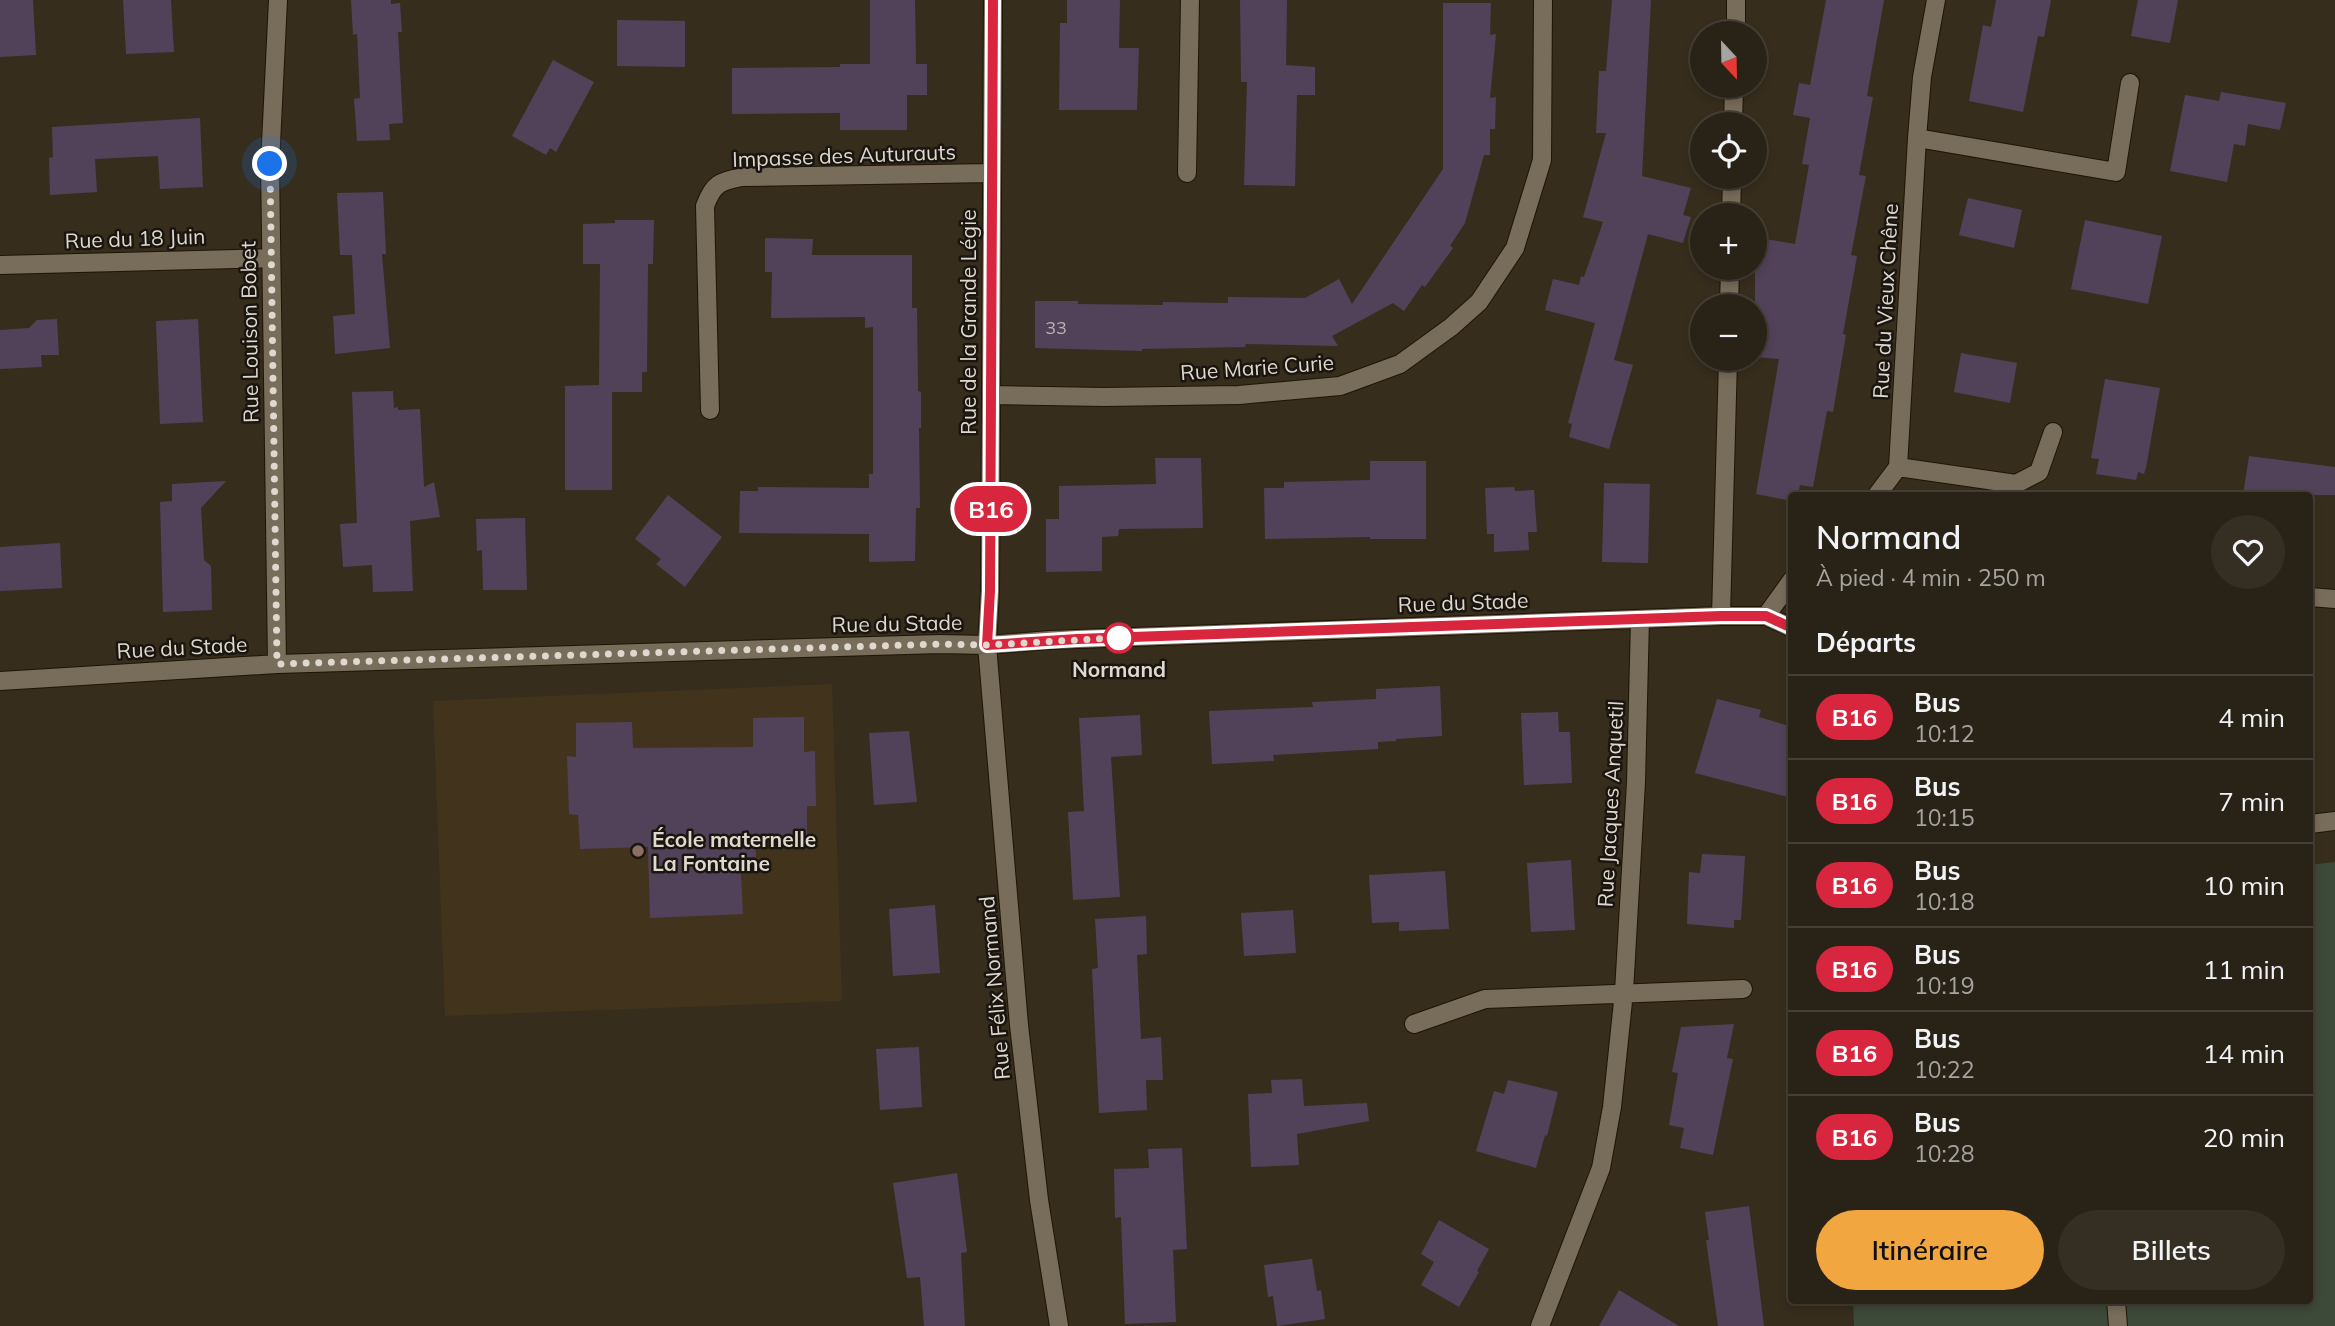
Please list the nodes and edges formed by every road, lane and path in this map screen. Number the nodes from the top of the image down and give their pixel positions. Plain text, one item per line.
1 (278, 0) edge
2 (993, 0) edge
3 (1190, 0) edge
4 (1543, 0) edge
5 (1736, 0) edge
6 (1936, 0) edge
7 (1736, 21) edge
8 (2130, 83) dead end
9 (1917, 138) junction
10 (992, 173) junction
11 (1187, 173) dead end
12 (271, 257) junction
13 (0, 265) edge
14 (1728, 371) edge
15 (991, 395) junction
16 (710, 410) dead end
17 (2053, 432) dead end
18 (1898, 467) junction
19 (1879, 492) edge
20 (1788, 586) edge
21 (2313, 597) edge
22 (2335, 599) edge
23 (1721, 616) junction
24 (1766, 616) junction
25 (1640, 618) junction
26 (1788, 626) edge
27 (987, 645) junction
28 (277, 664) junction
29 (0, 681) edge
30 (2335, 821) edge
31 (2313, 824) edge
32 (1743, 989) dead end
33 (1624, 992) junction
34 (1414, 1024) dead end
35 (2116, 1304) edge
36 (1059, 1326) edge
37 (1539, 1326) edge
38 (2118, 1326) edge

1 - 12 street, Rue Louison Bobet
2 - 10 street, Rue de la Grande Légie
3 - 11 street
4 - 15 street, Rue Marie Curie
5 - 7 street
6 - 9 street, Rue du Vieux Chêne
8 - 9 street
9 - 18 street, Rue du Vieux Chêne
10 - 15 street, Rue de la Grande Légie
10 - 16 street, Impasse des Auturauts
12 - 13 street, Rue du 18 Juin
12 - 28 street, Rue Louison Bobet
14 - 23 street
15 - 27 street, Rue de la Grande Légie
17 - 18 street
18 - 19 street
20 - 24 street
21 - 22 street
23 - 24 street, Rue du Stade
23 - 25 street, Rue du Stade
24 - 26 street, Rue du Stade
25 - 27 street, Rue du Stade
25 - 33 street, Rue Jacques Anquetil
27 - 28 street, Rue du Stade
27 - 36 street, Rue Félix Normand
28 - 29 street, Rue du Stade
30 - 31 street
32 - 33 street
33 - 34 street
33 - 37 street, Rue Jacques Anquetil
35 - 38 street

